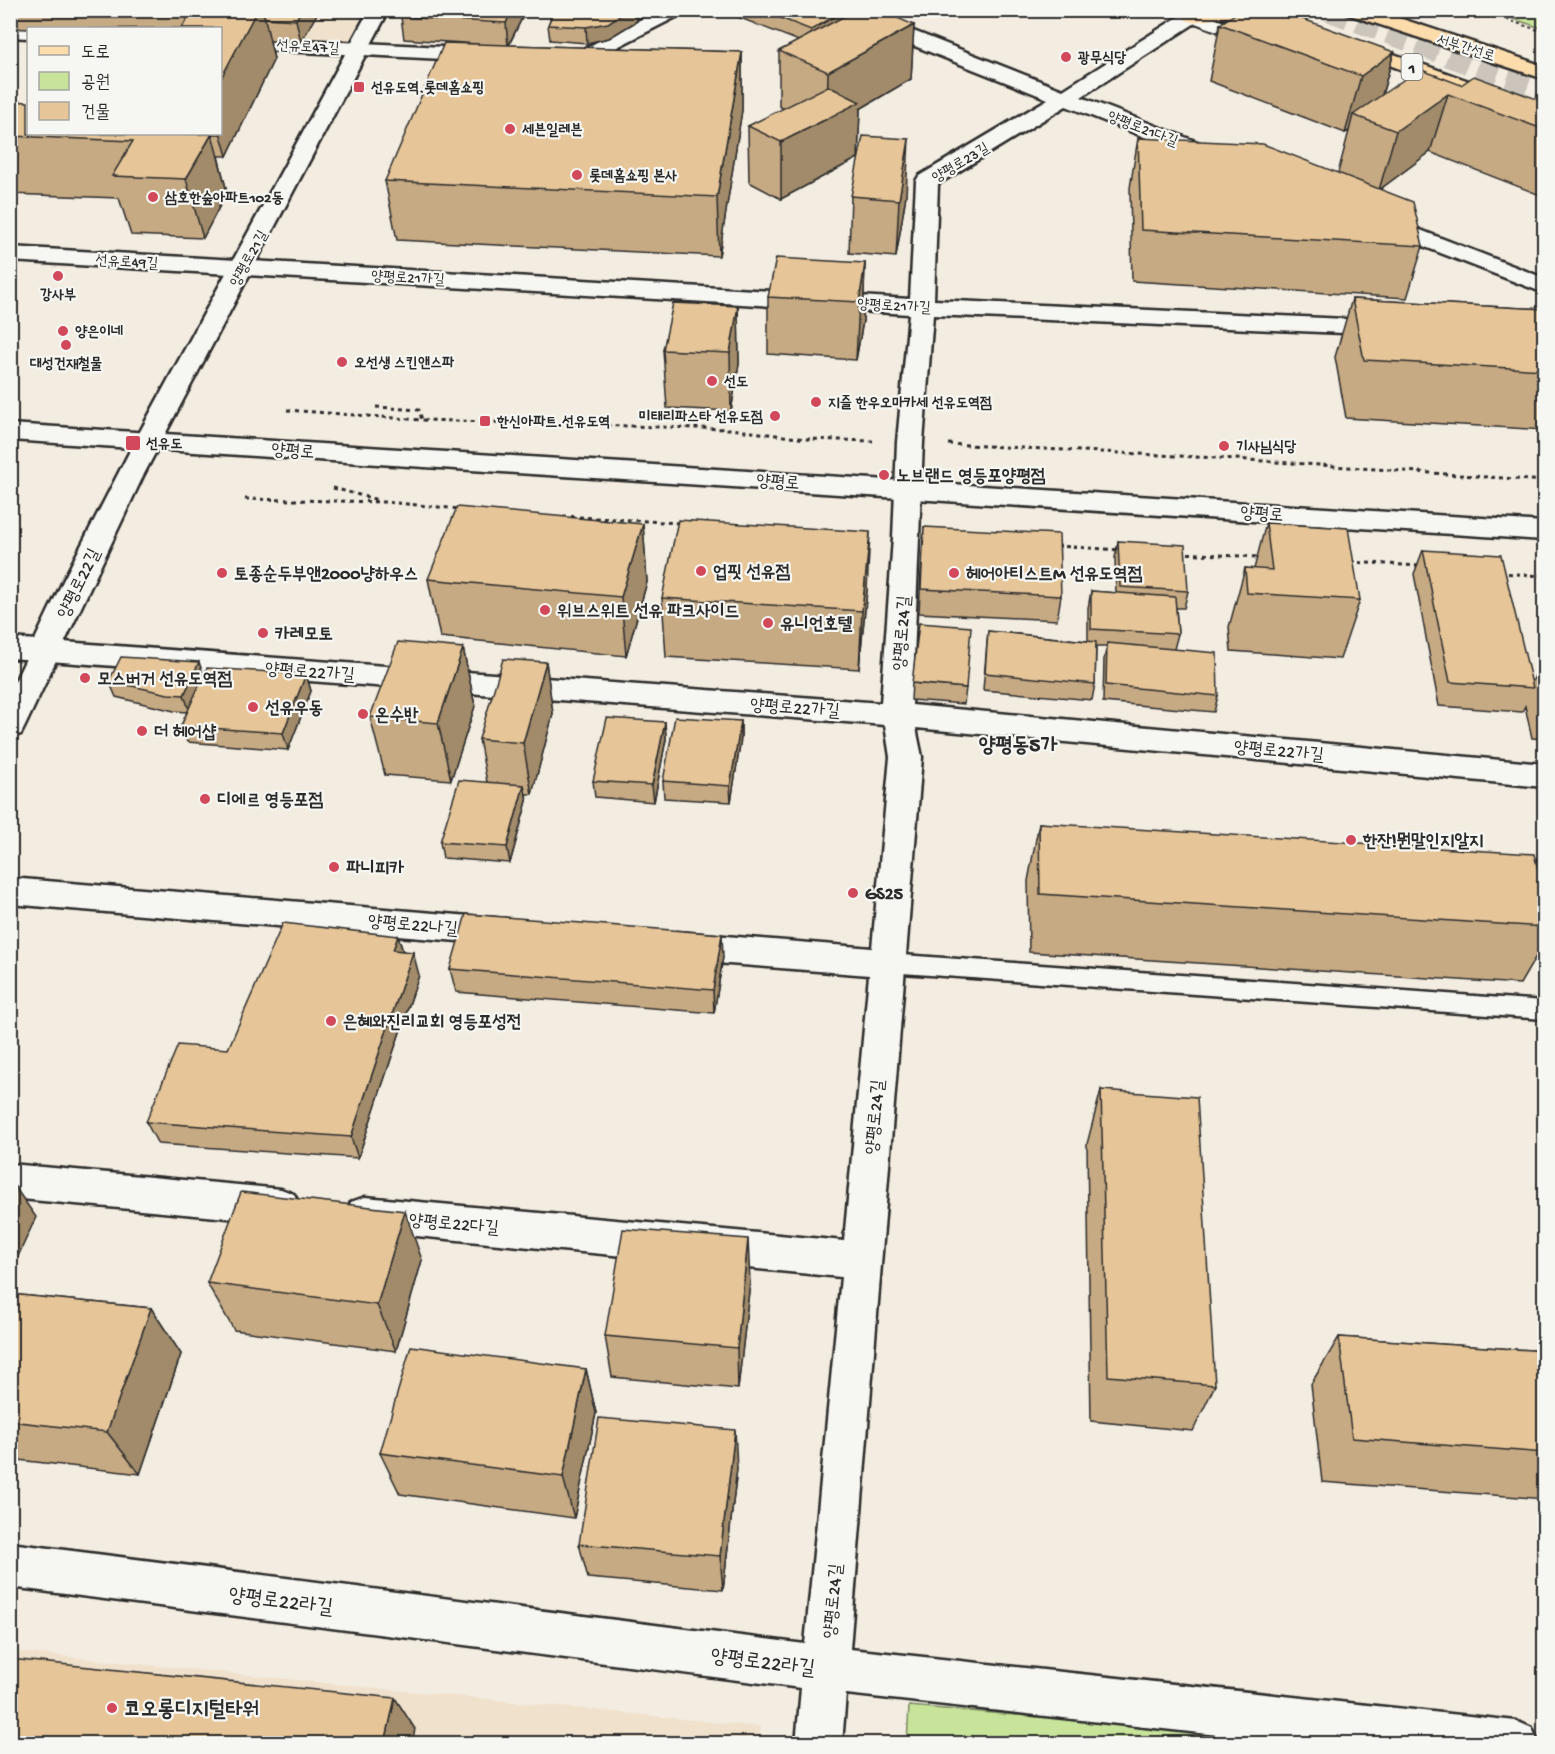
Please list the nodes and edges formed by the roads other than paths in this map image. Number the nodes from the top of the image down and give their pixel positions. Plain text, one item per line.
1 (379, 10) edge
2 (675, 10) edge
3 (841, 10) edge
4 (1257, 10) edge
5 (1354, 10) edge
6 (1188, 12) edge
7 (1279, 19) junction
8 (1301, 27) edge
9 (10, 31) edge
10 (27, 32) edge
11 (1334, 39) edge
12 (222, 42) edge
13 (1270, 44) edge
14 (360, 49) junction
15 (508, 56) edge
16 (542, 58) edge
17 (1545, 73) edge
18 (1062, 97) junction
19 (1545, 115) edge
20 (1233, 164) edge
21 (1363, 214) edge
22 (10, 254) edge
23 (243, 268) junction
24 (1545, 286) edge
25 (922, 307) junction
26 (1413, 329) edge
27 (10, 432) edge
28 (148, 441) junction
29 (907, 490) junction
30 (1545, 531) edge
31 (10, 648) edge
32 (44, 650) junction
33 (898, 715) junction
34 (10, 726) edge
35 (1545, 775) edge
36 (10, 891) edge
37 (532, 934) edge
38 (651, 944) edge
39 (888, 963) junction
40 (1545, 1010) edge
41 (10, 1181) edge
42 (862, 1261) junction
43 (10, 1565) edge
44 (826, 1669) junction
45 (819, 1743) edge
46 (1516, 1743) edge

1 - 14 street, 양평로21길
2 - 16 street
3 - 18 street, 양평로21다길
4 - 7 main road
5 - 17 main road, 서부간선로 / 1
6 - 7 main road
6 - 13 street
6 - 18 street, 양평로23길
7 - 8 main road
9 - 10 street
11 - 19 main road, 1
12 - 14 street, 선유로47길
14 - 15 street, 선유로47길
14 - 23 street, 양평로21길
18 - 20 street, 양평로21다길
18 - 25 street, 양평로23길
21 - 24 street
22 - 23 street, 선유로49길
23 - 25 street, 양평로21가길
23 - 28 street, 양평로21길
25 - 26 street, 양평로21가길
25 - 29 street, 양평로23길
27 - 28 street, 양평로
28 - 29 street, 양평로
28 - 32 street, 양평로22길
29 - 30 street, 양평로
29 - 33 street, 양평로24길
31 - 32 street, 양평로22가길
32 - 33 street, 양평로22가길
32 - 34 street, 양평로22길
33 - 35 street, 양평로22가길
33 - 39 street, 양평로24길
36 - 37 street, 양평로22나길
38 - 39 street
39 - 40 lane
39 - 42 street, 양평로24길
41 - 42 street, 양평로22다길
42 - 44 street, 양평로24길
43 - 44 street, 양평로22라길
44 - 45 street, 양평로24길
44 - 46 street, 양평로22라길

